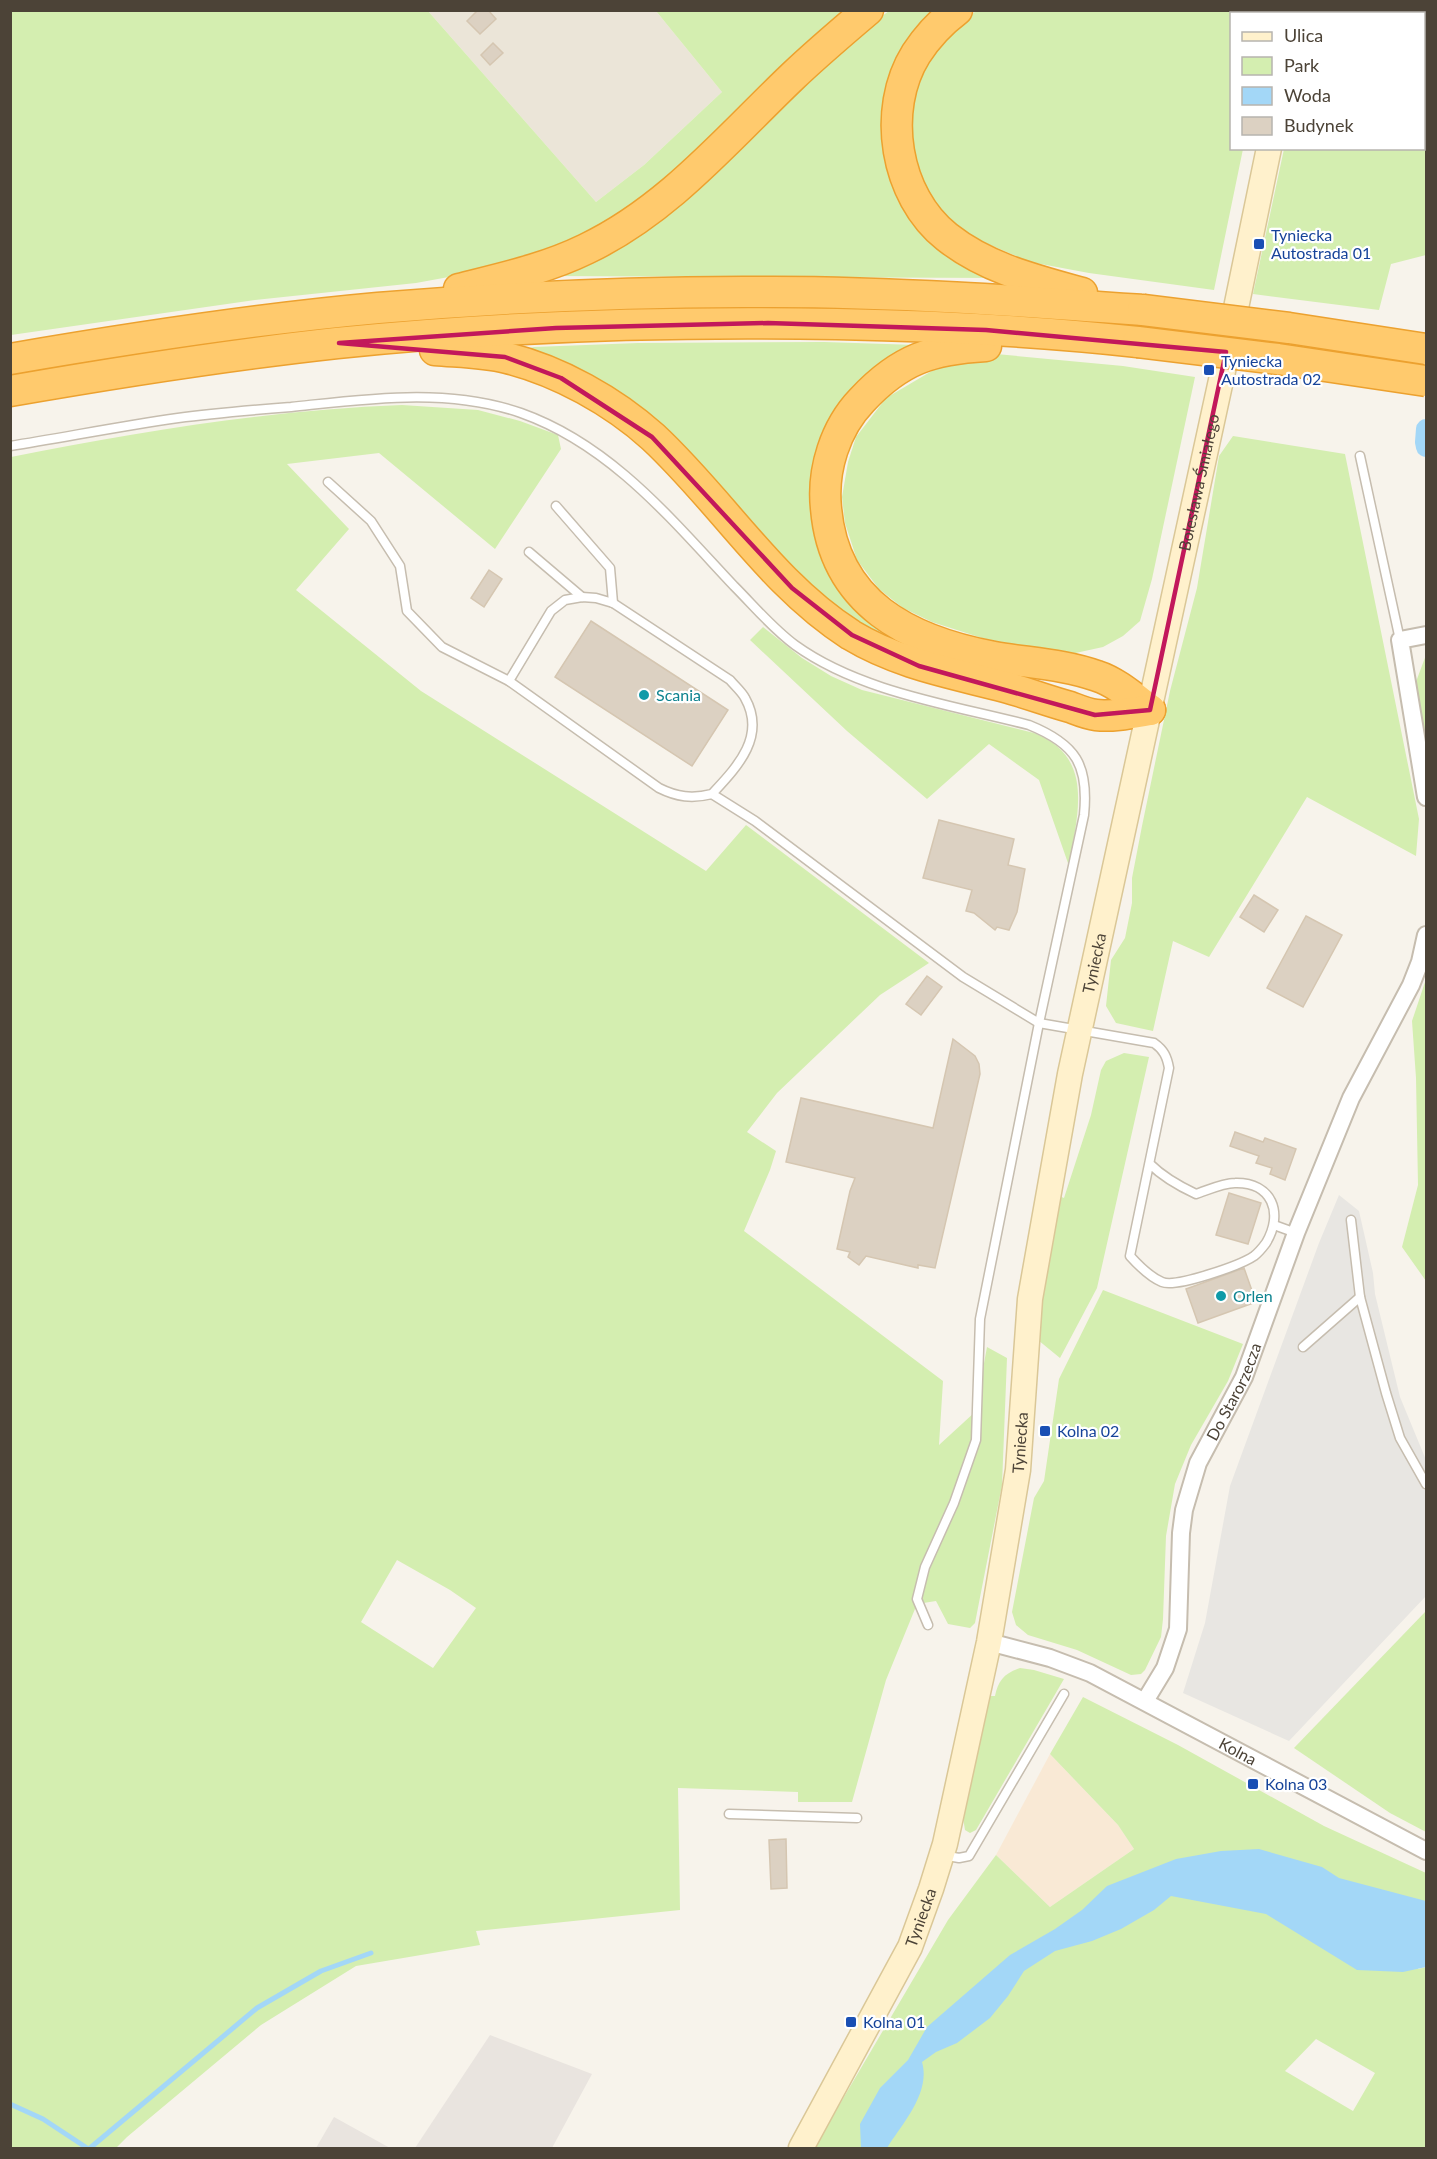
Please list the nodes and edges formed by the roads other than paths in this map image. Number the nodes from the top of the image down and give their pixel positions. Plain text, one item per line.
1 (868, 10) edge
2 (957, 10) edge
3 (1269, 150) edge
4 (378, 308) junction
5 (1143, 310) junction
6 (1128, 341) junction
7 (339, 343) junction
8 (1426, 349) edge
9 (10, 359) edge
10 (1426, 381) edge
11 (10, 391) edge
12 (10, 446) edge
13 (1360, 456) dead end
14 (328, 482) dead end
15 (556, 506) dead end
16 (530, 552) dead end
17 (582, 597) junction
18 (613, 603) junction
19 (1426, 634) edge
20 (1400, 640) junction
21 (509, 681) junction
22 (1150, 710) junction
23 (712, 794) junction
24 (1426, 796) edge
25 (1426, 934) edge
26 (1039, 1023) junction
27 (1079, 1030) junction
28 (1150, 1164) junction
29 (1351, 1220) dead end
30 (1275, 1225) junction
31 (1296, 1233) junction
32 (1360, 1297) junction
33 (1303, 1347) dead end
34 (1426, 1484) edge
35 (928, 1625) dead end
36 (989, 1642) junction
37 (1064, 1694) dead end
38 (1145, 1701) junction
39 (729, 1814) dead end
40 (856, 1818) dead end
41 (1426, 1851) edge
42 (942, 1855) junction
43 (801, 2148) edge

1 - 4 highway
2 - 5 highway
3 - 22 street, Bolesława Śmiałego
4 - 5 highway
4 - 9 highway
5 - 8 highway, bridge
6 - 7 highway
6 - 10 highway, bridge
6 - 22 highway
7 - 11 highway
7 - 22 highway
12 - 26 lane
13 - 20 lane
14 - 21 lane
15 - 18 lane
16 - 17 lane
17 - 18 lane
17 - 21 lane
18 - 23 lane
19 - 20 street
20 - 24 street
21 - 23 lane
22 - 27 street, Tyniecka
23 - 26 lane
25 - 31 street, Do Starorzecza
26 - 27 lane
26 - 35 lane
27 - 28 lane
27 - 36 street, Tyniecka
28 - 30 lane
28 - 30 lane
29 - 32 lane
30 - 31 lane
31 - 38 street, Do Starorzecza
32 - 33 lane
32 - 34 lane
36 - 38 street
36 - 42 street, Tyniecka
37 - 42 lane
38 - 41 street, Kolna
39 - 40 lane
42 - 43 street, Tyniecka

